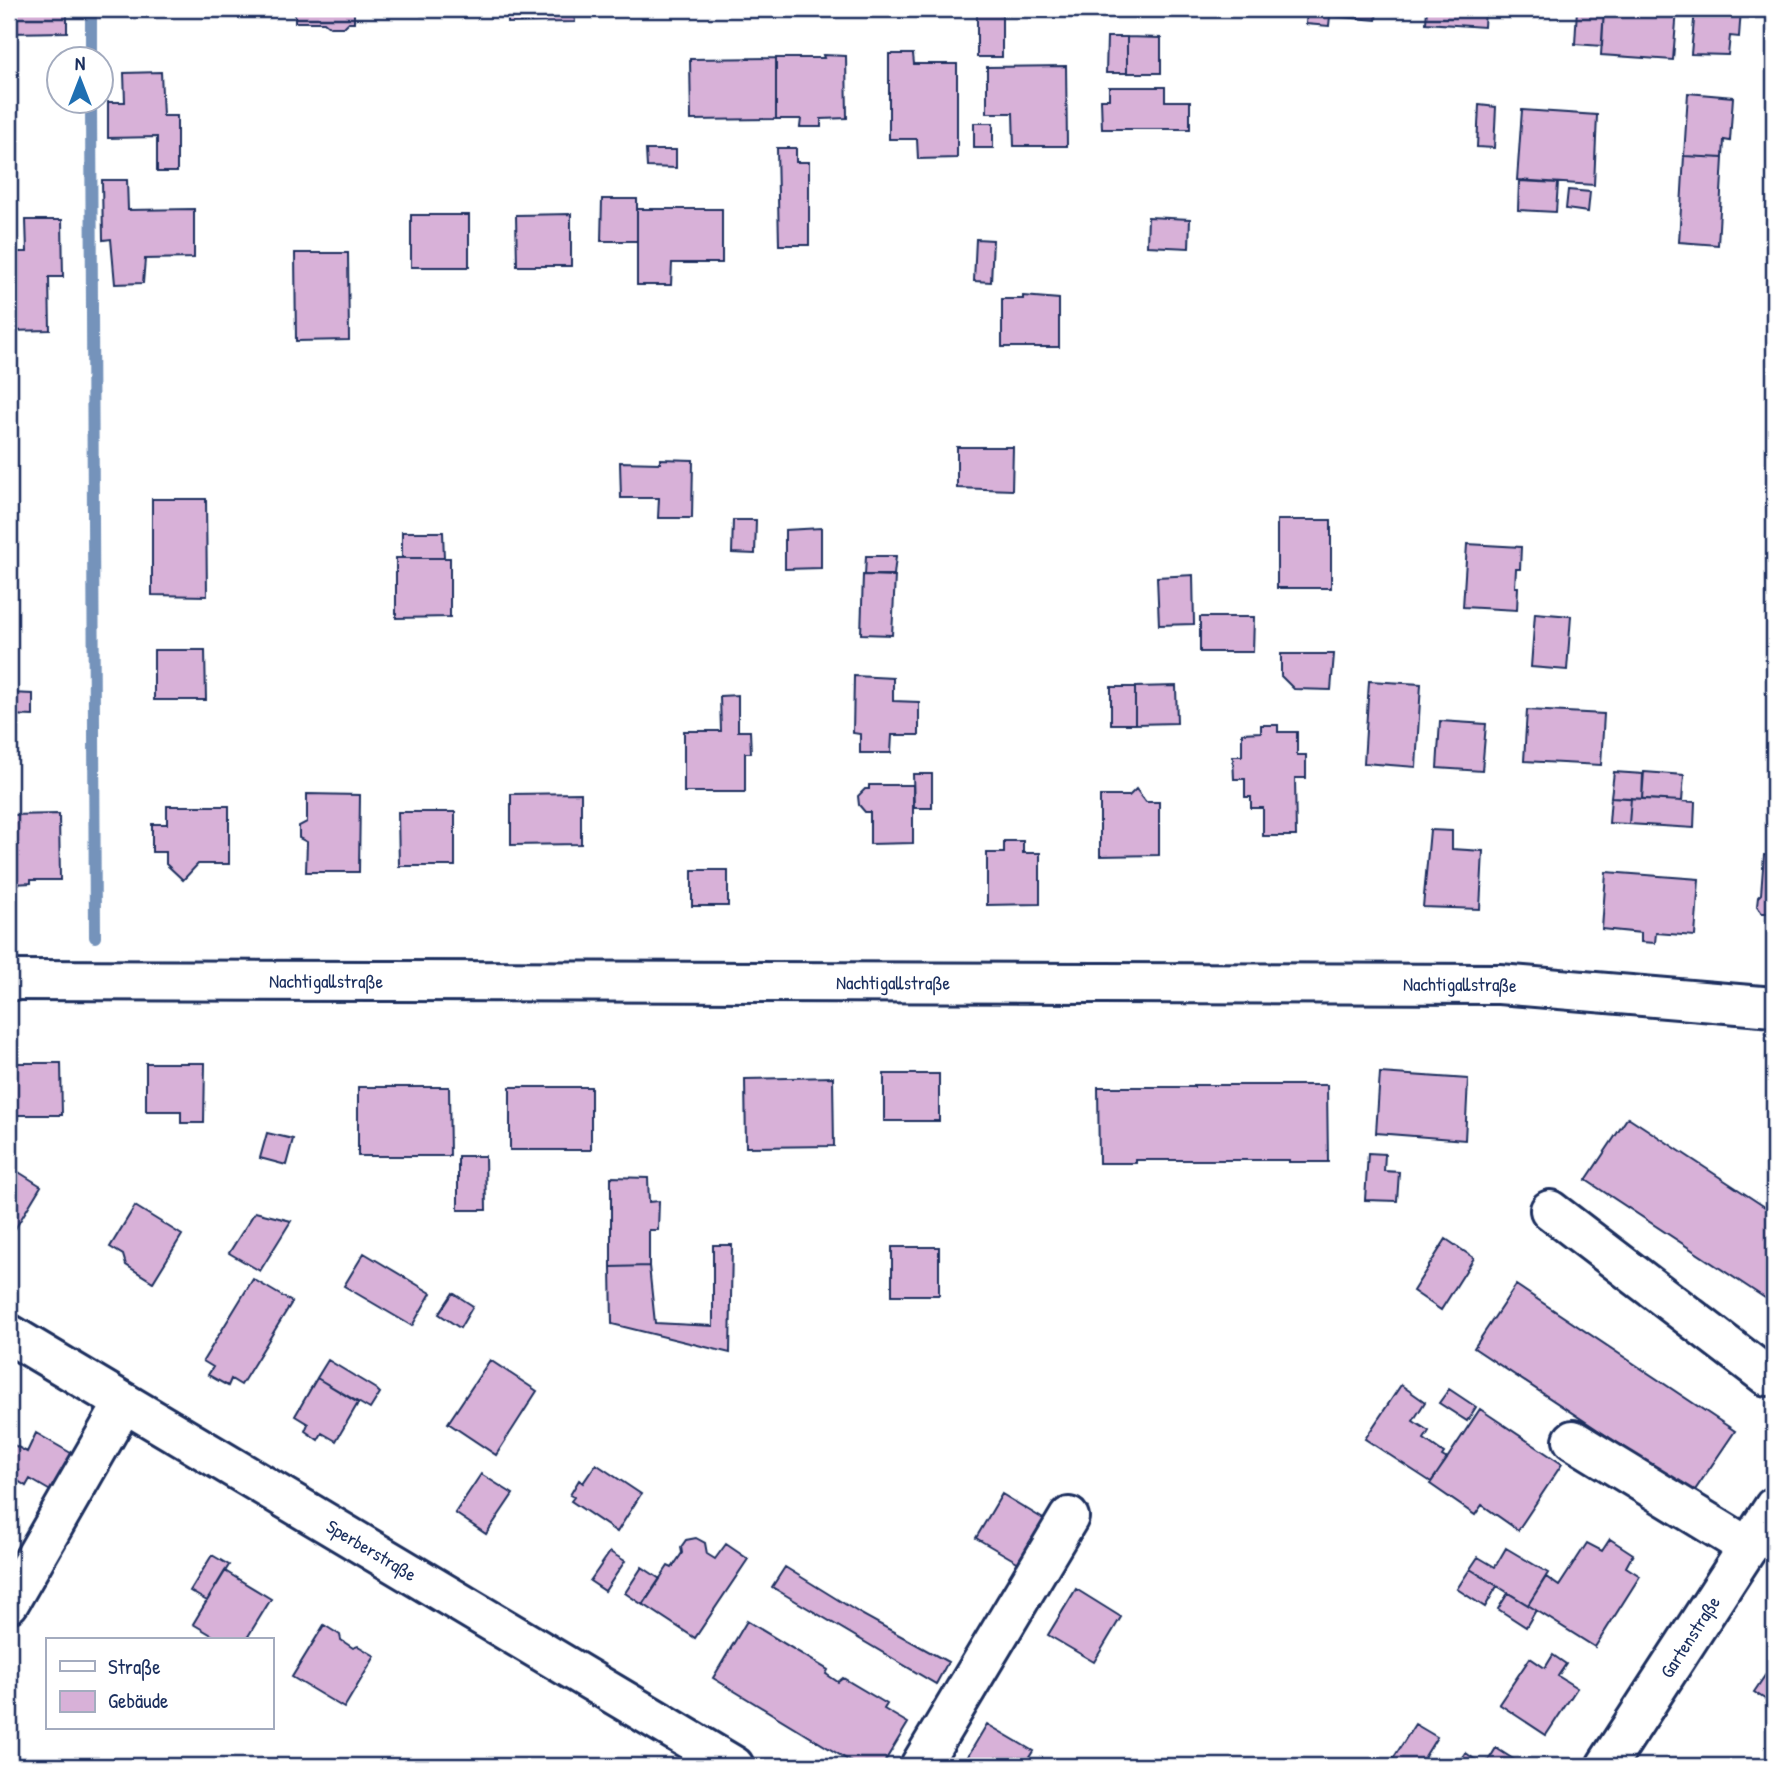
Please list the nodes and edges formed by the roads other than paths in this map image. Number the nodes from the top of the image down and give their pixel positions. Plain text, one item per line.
1 (9, 980) edge
2 (1774, 1007) edge
3 (1550, 1210) dead end
4 (9, 1334) edge
5 (1767, 1376) dead end
6 (124, 1403) junction
7 (1573, 1440) dead end
8 (1774, 1507) edge
9 (1069, 1517) dead end
10 (1748, 1547) junction
11 (9, 1603) edge
12 (734, 1766) edge
13 (920, 1766) edge
14 (1606, 1766) edge

1 - 2 street, Nachtigallstraße
3 - 5 street
4 - 6 street, Sperberstraße
6 - 11 street
6 - 12 street, Sperberstraße
7 - 10 street
8 - 10 street, Gartenstraße
9 - 13 street
10 - 14 street, Gartenstraße

